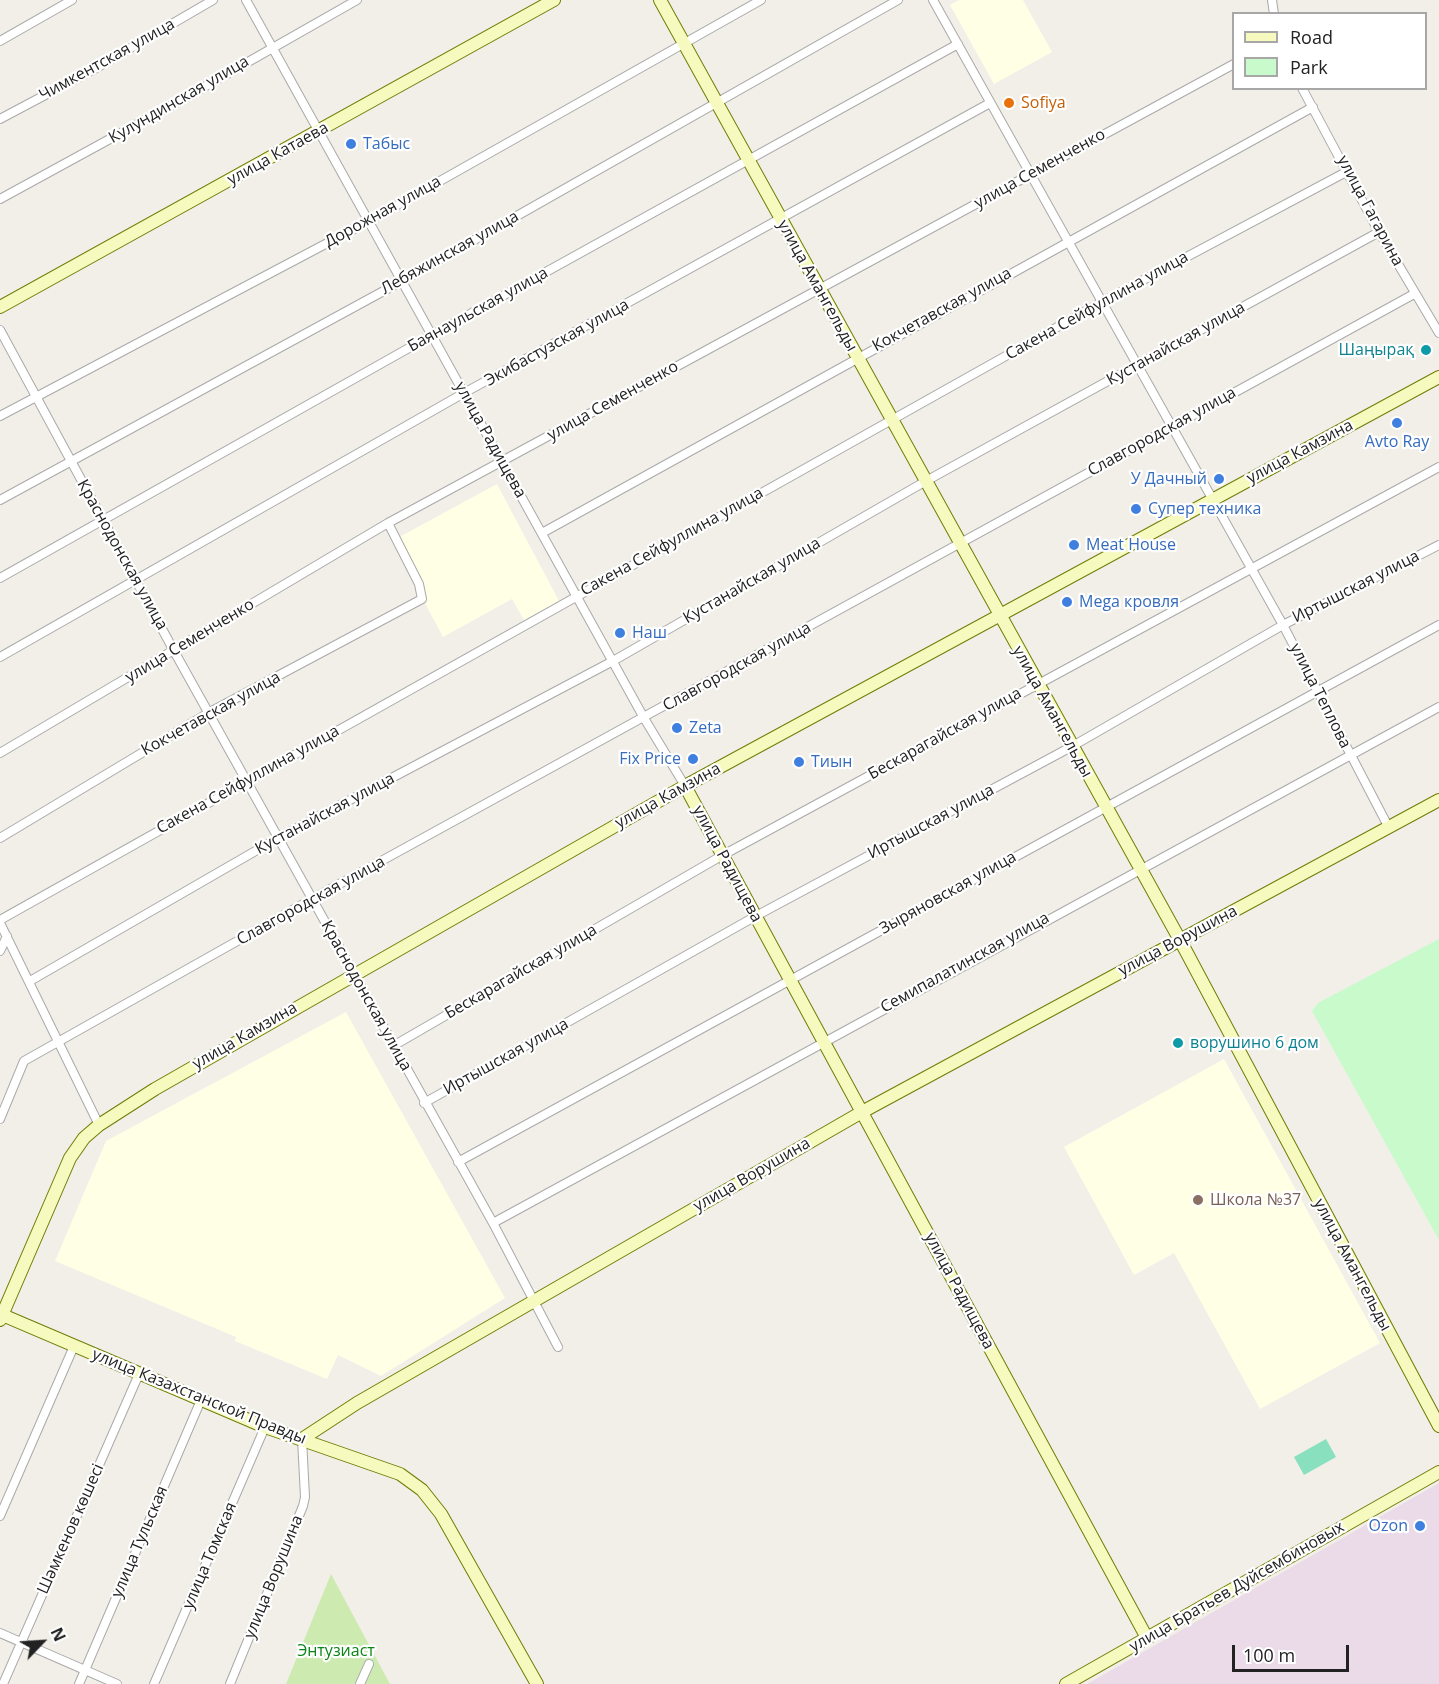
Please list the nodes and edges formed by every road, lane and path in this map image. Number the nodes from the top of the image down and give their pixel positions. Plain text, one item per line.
1 (72, 0) edge
2 (213, 0) edge
3 (246, 0) edge
4 (357, 0) edge
5 (554, 0) edge
6 (660, 0) edge
7 (761, 0) edge
8 (898, 0) edge
9 (933, 0) edge
10 (0, 41) edge
11 (683, 43) junction
12 (958, 44) junction
13 (272, 47) junction
14 (1232, 65) edge
15 (1303, 90) edge
16 (716, 102) junction
17 (990, 103) junction
18 (1313, 107) junction
19 (0, 119) edge
20 (319, 132) junction
21 (749, 161) junction
22 (1348, 171) junction
23 (1030, 174) junction
24 (0, 199) edge
25 (781, 220) junction
26 (369, 221) junction
27 (1379, 232) junction
28 (1068, 242) junction
29 (402, 281) junction
30 (819, 289) junction
31 (1414, 294) junction
32 (1102, 302) junction
33 (0, 307) edge
34 (0, 330) edge
35 (1439, 333) edge
36 (432, 335) junction
37 (856, 357) junction
38 (1138, 366) junction
39 (1439, 377) edge
40 (464, 393) junction
41 (36, 395) junction
42 (0, 416) edge
43 (892, 421) junction
44 (1172, 427) junction
45 (70, 461) junction
46 (502, 461) junction
47 (1439, 467) edge
48 (926, 481) junction
49 (1212, 499) junction
50 (0, 500) edge
51 (102, 520) junction
52 (388, 523) junction
53 (542, 533) junction
54 (959, 544) junction
55 (1439, 544) edge
56 (1250, 567) junction
57 (0, 578) edge
58 (136, 580) junction
59 (576, 595) junction
60 (999, 616) junction
61 (1283, 625) junction
62 (1439, 625) edge
63 (174, 651) junction
64 (0, 657) edge
65 (613, 661) junction
66 (1036, 685) junction
67 (1316, 691) junction
68 (1439, 707) edge
69 (210, 712) junction
70 (644, 718) junction
71 (1071, 747) junction
72 (0, 753) edge
73 (1350, 755) junction
74 (247, 781) junction
75 (685, 786) junction
76 (1439, 800) edge
77 (1106, 807) junction
78 (1389, 828) junction
79 (0, 838) edge
80 (278, 838) junction
81 (723, 855) junction
82 (1139, 868) junction
83 (312, 899) junction
84 (756, 916) junction
85 (0, 921) edge
86 (7, 936) junction
87 (1179, 940) junction
88 (0, 951) edge
89 (353, 974) junction
90 (790, 980) junction
91 (30, 981) junction
92 (823, 1041) junction
93 (60, 1042) junction
94 (393, 1046) junction
95 (424, 1103) junction
96 (862, 1112) junction
97 (0, 1119) edge
98 (99, 1125) junction
99 (458, 1162) junction
100 (493, 1223) junction
101 (533, 1302) junction
102 (1, 1316) edge
103 (74, 1346) junction
104 (558, 1347) dead end
105 (139, 1374) junction
106 (201, 1400) junction
107 (1439, 1426) edge
108 (265, 1427) junction
109 (302, 1439) junction
110 (1439, 1472) edge
111 (0, 1516) edge
112 (0, 1633) edge
113 (1147, 1638) junction
114 (21, 1642) junction
115 (369, 1664) dead end
116 (85, 1670) junction
117 (3, 1684) edge
118 (79, 1684) edge
119 (117, 1684) edge
120 (154, 1684) edge
121 (230, 1684) edge
122 (360, 1684) edge
123 (537, 1684) edge
124 (1066, 1684) edge

1 - 10 street
2 - 19 street, Чимкентская улица
3 - 13 street, улица Радищева
4 - 13 street, Кулундинская улица
5 - 20 street, улица Катаева
6 - 11 street, улица Амангельды
7 - 11 street, Дорожная улица
8 - 16 street, Лебяжинская улица
9 - 12 street, улица Теплова
11 - 16 street, улица Амангельды
11 - 26 street, Дорожная улица
12 - 17 street, улица Теплова
12 - 21 street, Баянаульская улица
13 - 20 street, улица Радищева
13 - 24 street, Кулундинская улица
14 - 23 street, улица Семенченко
15 - 18 street, улица Гагарина
16 - 21 street, улица Амангельды
16 - 29 street, Лебяжинская улица
17 - 23 street, улица Теплова
17 - 25 street, Экибастузская улица
18 - 22 street, улица Гагарина
18 - 28 street, Кокчетавская улица
20 - 26 street, улица Радищева
20 - 33 street, улица Катаева
21 - 25 street, улица Амангельды
21 - 36 street, Баянаульская улица
22 - 27 street, улица Гагарина
22 - 32 street, Сакена Сейфуллина улица
23 - 28 street, улица Теплова
23 - 30 street, улица Семенченко
25 - 30 street, улица Амангельды
25 - 40 street, Экибастузская улица
26 - 29 street, улица Радищева
26 - 41 street, Дорожная улица
27 - 31 street, улица Гагарина
27 - 38 street, Кустанайская улица
28 - 32 street, улица Теплова
28 - 37 street, Кокчетавская улица
29 - 36 street, улица Радищева
29 - 45 street, Лебяжинская улица
30 - 37 street, улица Амангельды
30 - 46 street, улица Семенченко
31 - 35 street, улица Гагарина
31 - 44 street, Славгородская улица
32 - 38 street, улица Теплова
32 - 43 street, Сакена Сейфуллина улица
34 - 41 street, Краснодонская улица
36 - 40 street, улица Радищева
36 - 51 street, Баянаульская улица
37 - 43 street, улица Амангельды
37 - 53 street, Кокчетавская улица
38 - 44 street, улица Теплова
38 - 48 street, Кустанайская улица
39 - 49 street, улица Камзина
40 - 46 street, улица Радищева
40 - 58 street, Экибастузская улица
41 - 42 street, Дорожная улица
41 - 45 street, Краснодонская улица
43 - 48 street, улица Амангельды
43 - 59 street, Сакена Сейфуллина улица
44 - 49 street, улица Теплова
44 - 54 street, Славгородская улица
45 - 50 street, Лебяжинская улица
45 - 51 street, Краснодонская улица
46 - 52 street, улица Семенченко
46 - 53 street, улица Радищева
47 - 56 street, Бескарагайская улица
48 - 54 street, улица Амангельды
48 - 65 street, Кустанайская улица
49 - 56 street, улица Теплова
49 - 60 street, улица Камзина
51 - 57 street, Баянаульская улица
51 - 58 street, Краснодонская улица
52 - 63 street, улица Семенченко
52 - 69 street, Кокчетавская улица
53 - 59 street, улица Радищева
54 - 60 street, улица Амангельды
54 - 70 street, Славгородская улица
55 - 61 street, Иртышская улица
56 - 61 street, улица Теплова
56 - 66 street, Бескарагайская улица
58 - 63 street, Краснодонская улица
58 - 64 street, Экибастузская улица
59 - 65 street, улица Радищева
59 - 74 street, Сакена Сейфуллина улица
60 - 66 street, улица Амангельды
60 - 75 street, улица Камзина
61 - 67 street, улица Теплова
61 - 71 street, Иртышская улица
62 - 67 street, Зыряновская улица
63 - 69 street, Краснодонская улица
63 - 72 street, улица Семенченко
65 - 70 street, улица Радищева
65 - 80 street, Кустанайская улица
66 - 71 street, улица Амангельды
66 - 81 street, Бескарагайская улица
67 - 73 street, улица Теплова
67 - 77 street, Зыряновская улица
68 - 73 street, Семипалатинская улица
69 - 74 street, Краснодонская улица
69 - 79 street, Кокчетавская улица
70 - 75 street, улица Радищева
70 - 83 street, Славгородская улица
71 - 77 street, улица Амангельды
71 - 84 street, Иртышская улица
73 - 78 street, улица Теплова
73 - 82 street, Семипалатинская улица
74 - 80 street, Краснодонская улица
74 - 85 street, Сакена Сейфуллина улица
75 - 81 street, улица Радищева
75 - 89 street, улица Камзина
76 - 78 street, улица Ворушина
77 - 82 street, улица Амангельды
77 - 90 street, Зыряновская улица
78 - 87 street, улица Ворушина
80 - 83 street, Краснодонская улица
80 - 91 street, Кустанайская улица
81 - 84 street, улица Радищева
81 - 94 street, Бескарагайская улица
82 - 87 street, улица Амангельды
82 - 92 street, Семипалатинская улица
83 - 89 street, Краснодонская улица
83 - 93 street, Славгородская улица
84 - 90 street, улица Радищева
84 - 95 street, Иртышская улица
85 - 86 street
86 - 88 street
86 - 91 street
87 - 96 street, улица Ворушина
87 - 107 street, улица Амангельды
89 - 94 street, Краснодонская улица
89 - 98 street, улица Камзина
90 - 92 street, улица Радищева
90 - 99 street, Зыряновская улица
91 - 93 street
92 - 96 street, улица Радищева
92 - 100 street, Семипалатинская улица
93 - 97 street, Славгородская улица
93 - 98 street
94 - 95 street, Краснодонская улица
95 - 99 street, Краснодонская улица
96 - 101 street, улица Ворушина
96 - 113 street, улица Радищева
98 - 102 street, улица Камзина
99 - 100 street, Краснодонская улица
100 - 101 street, Краснодонская улица
101 - 104 street, Краснодонская улица
101 - 109 street, улица Ворушина
102 - 103 street, улица Казахстанской Правды
103 - 105 street, улица Казахстанской Правды
103 - 111 street
105 - 106 street, улица Казахстанской Правды
105 - 114 street, Шәмкенов көшесі
106 - 108 street, улица Казахстанской Правды
106 - 116 street, улица Тульская
108 - 109 street, улица Казахстанской Правды
108 - 120 street, улица Томская
109 - 121 street, улица Ворушина
109 - 123 street, улица Казахстанской Правды
110 - 113 street, улица Братьев Дуйсембиновых
112 - 114 street
113 - 124 street, улица Братьев Дуйсембиновых
114 - 116 street
114 - 117 street, Шәмкенов көшесі
115 - 122 street
116 - 118 street, улица Тульская
116 - 119 street

